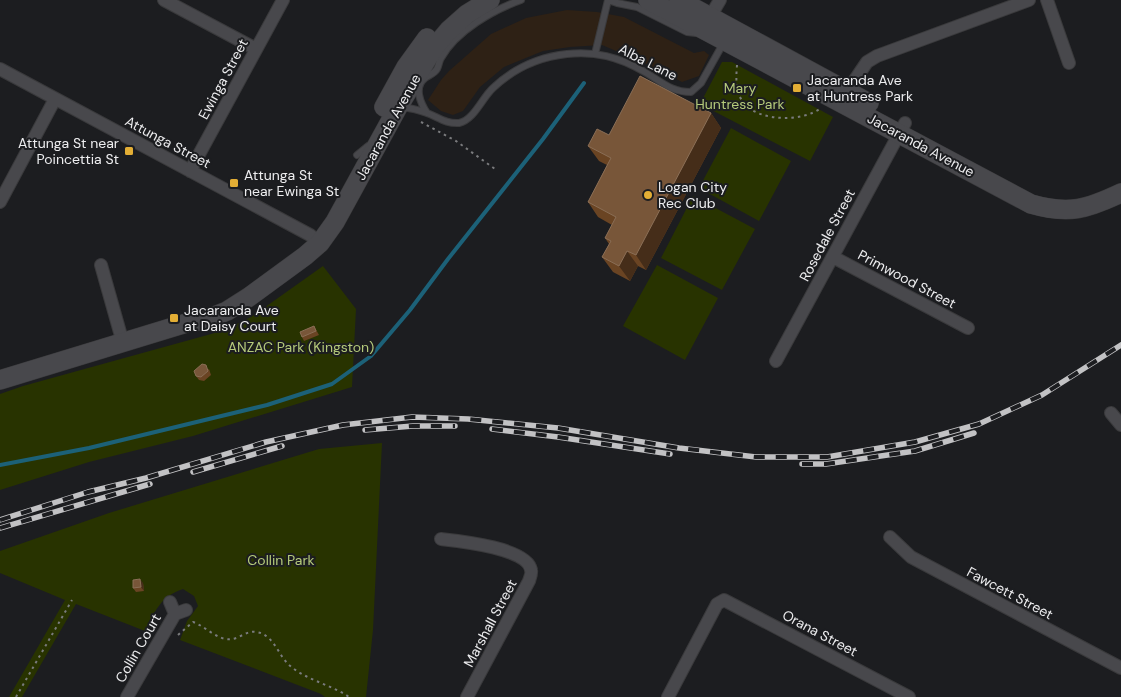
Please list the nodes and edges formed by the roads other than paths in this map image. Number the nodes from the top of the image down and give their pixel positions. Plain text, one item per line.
1 (164, 0) edge
2 (283, 0) edge
3 (472, 0) edge
4 (490, 0) edge
5 (522, 0) edge
6 (608, 0) edge
7 (648, 0) edge
8 (679, 0) edge
9 (720, 0) edge
10 (1029, 0) edge
11 (1047, 0) edge
12 (707, 22) junction
13 (729, 34) junction
14 (256, 49) junction
15 (595, 54) junction
16 (1069, 63) dead end
17 (0, 70) edge
18 (420, 78) junction
19 (56, 99) junction
20 (837, 100) junction
21 (398, 107) junction
22 (427, 113) junction
23 (902, 128) junction
24 (357, 155) junction
25 (190, 171) junction
26 (1121, 182) edge
27 (1121, 193) edge
28 (0, 202) edge
29 (315, 239) junction
30 (833, 256) junction
31 (101, 265) dead end
32 (968, 328) dead end
33 (123, 343) junction
34 (776, 361) dead end
35 (0, 380) edge
36 (1111, 412) dead end
37 (1121, 425) edge
38 (890, 537) dead end
39 (441, 540) dead end
40 (177, 609) dead end
41 (1121, 668) edge
42 (128, 697) edge
43 (467, 697) edge
44 (668, 697) edge
45 (908, 697) edge

1 - 14 street
2 - 14 street, Ewinga Street
3 - 24 street, Jacaranda Avenue
4 - 18 street, Jacaranda Avenue
5 - 18 lane
6 - 12 lane
6 - 15 lane
7 - 12 street, Jacaranda Avenue
8 - 12 street, Jacaranda Avenue
9 - 12 street
10 - 20 street
11 - 16 street
12 - 13 street, Jacaranda Avenue
13 - 15 lane, Alba Lane
13 - 20 street, Jacaranda Avenue
14 - 25 street, Ewinga Street
15 - 22 lane, Alba Lane
17 - 19 street, Attunga Street
18 - 21 street, Jacaranda Avenue
18 - 22 lane
19 - 25 street, Attunga Street
19 - 28 street
20 - 23 street, Jacaranda Avenue
21 - 22 lane, Alba Lane
21 - 24 lane
21 - 29 street, Jacaranda Avenue
23 - 26 street, Jacaranda Avenue
23 - 27 street, Jacaranda Avenue
23 - 30 street, Rosedale Street
24 - 29 street, Jacaranda Avenue
25 - 29 street, Attunga Street
29 - 33 street, Jacaranda Avenue
30 - 32 street, Primwood Street
30 - 34 street, Rosedale Street
31 - 33 street
33 - 35 street, Jacaranda Avenue
36 - 37 street
38 - 41 street, Fawcett Street
39 - 43 street, Marshall Street
40 - 42 street, Collin Court
44 - 45 street, Orana Street

